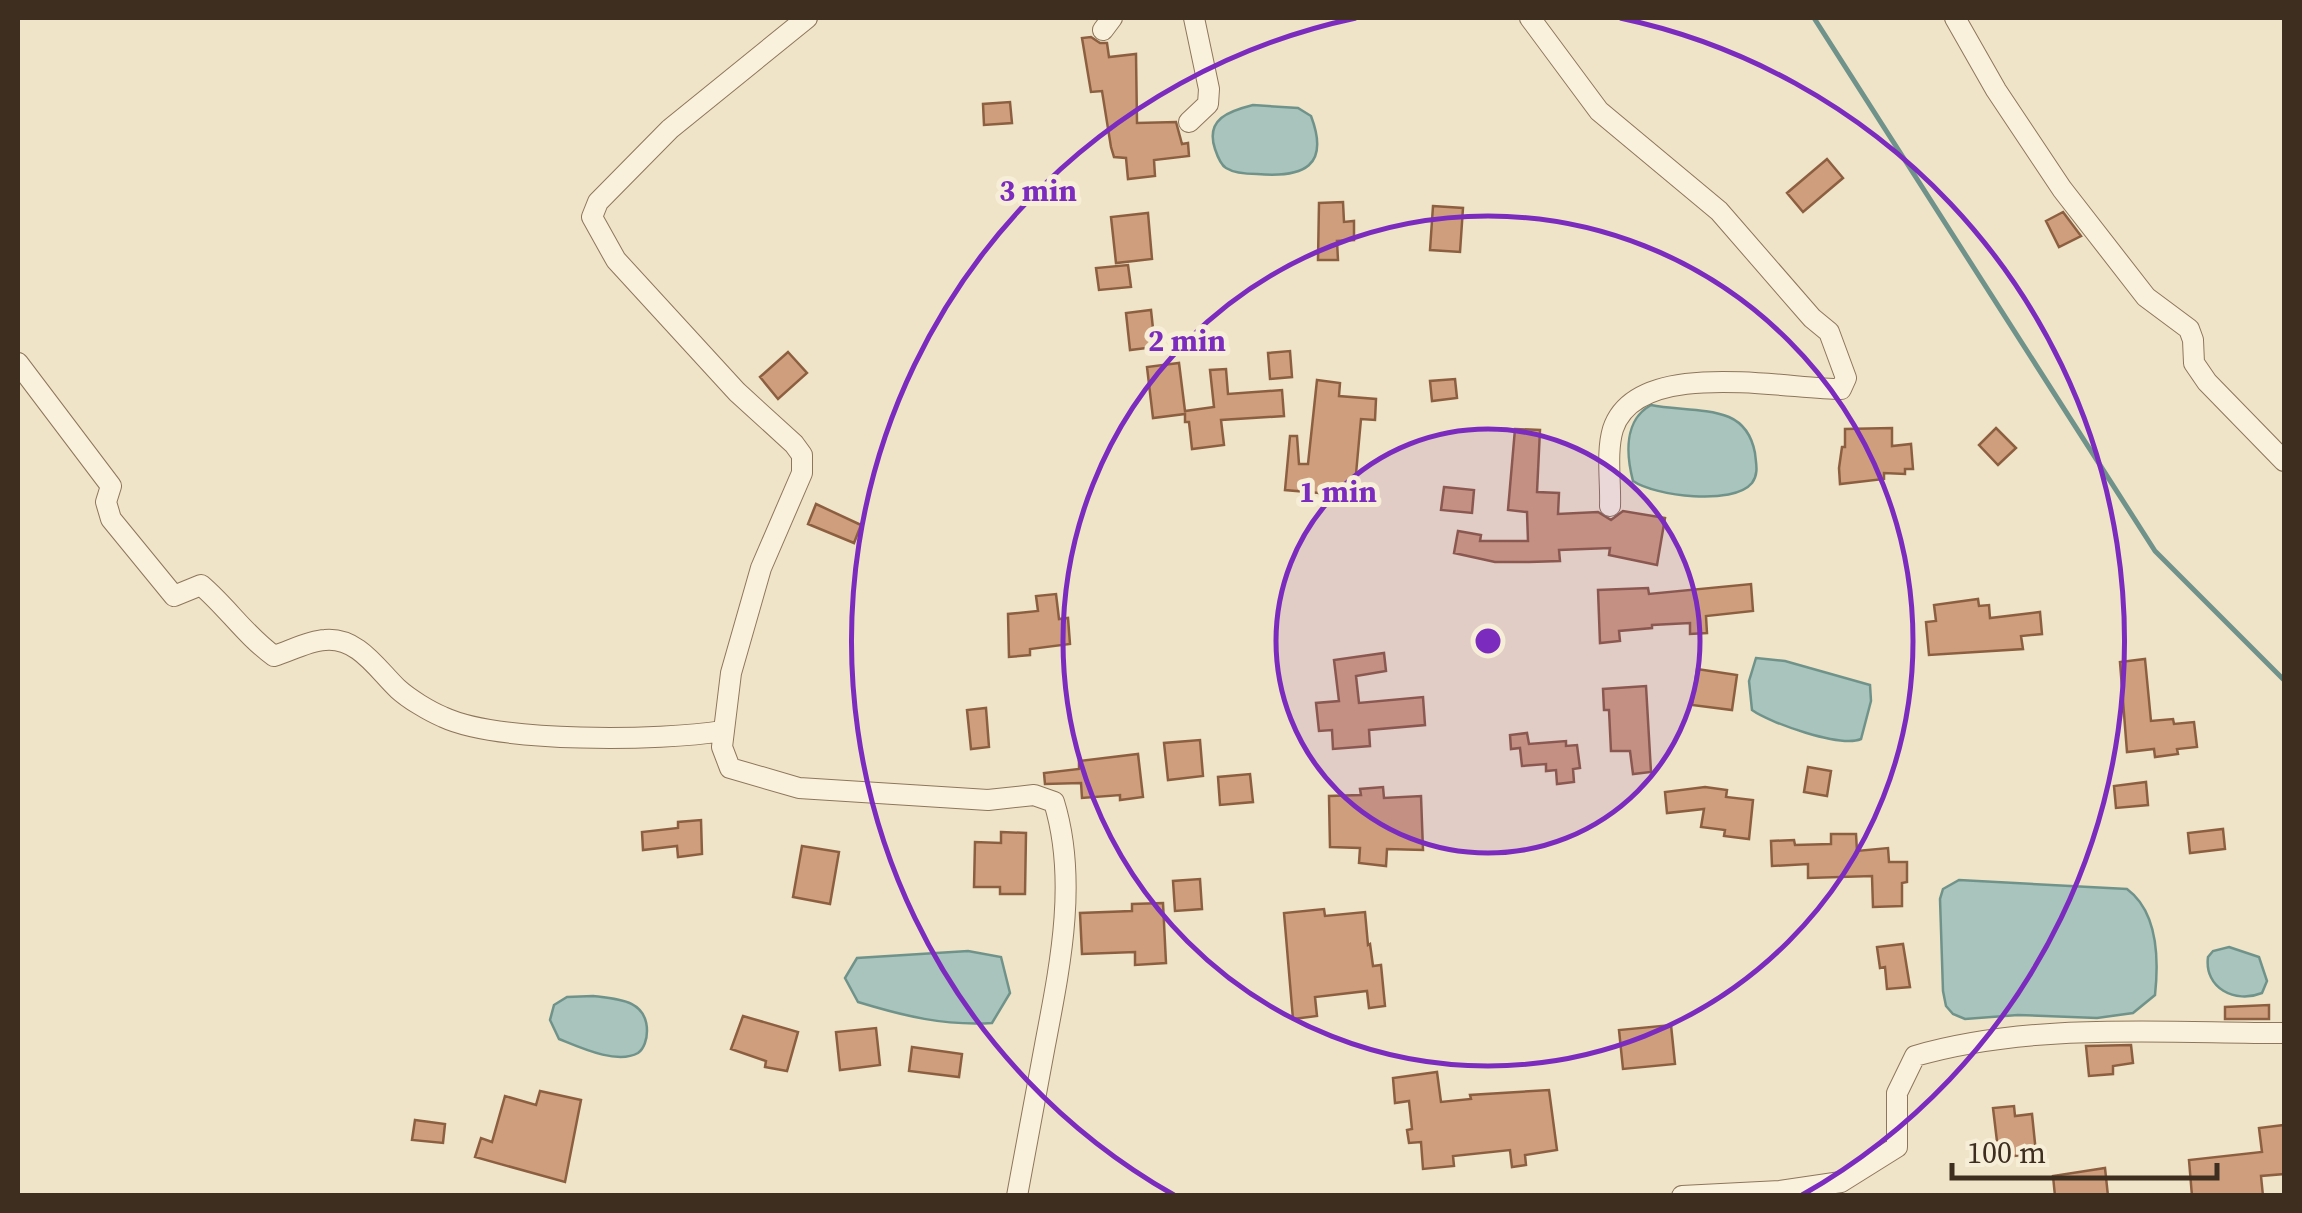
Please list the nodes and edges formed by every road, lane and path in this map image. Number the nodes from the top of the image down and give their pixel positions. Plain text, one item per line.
1 (807, 18) edge
2 (1194, 18) edge
3 (1530, 18) edge
4 (1955, 18) edge
5 (1188, 122) dead end
6 (18, 363) edge
7 (2284, 461) edge
8 (1610, 506) dead end
9 (723, 731) junction
10 (2284, 1033) edge
11 (1017, 1196) edge
12 (1682, 1196) edge

1 - 9 street
2 - 5 street
3 - 8 street
4 - 7 street
6 - 9 street
9 - 11 street
10 - 12 street

